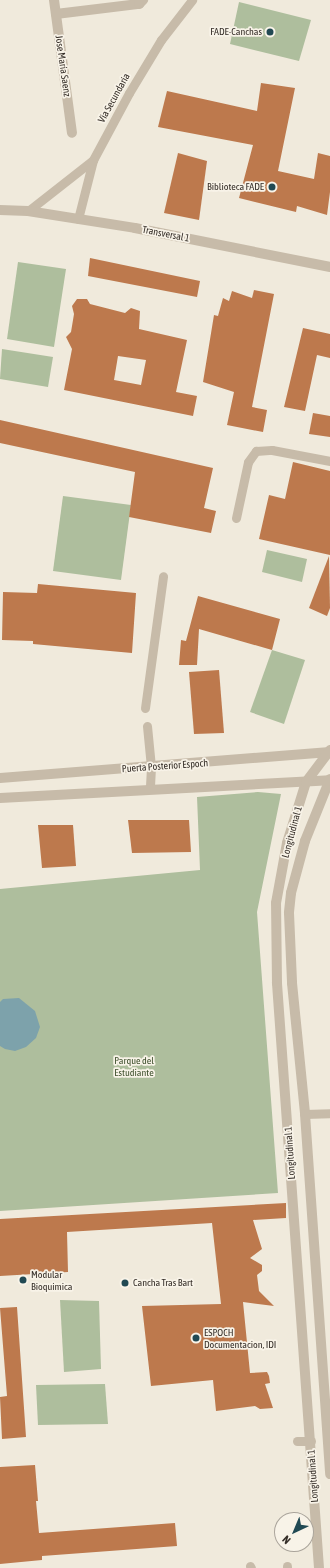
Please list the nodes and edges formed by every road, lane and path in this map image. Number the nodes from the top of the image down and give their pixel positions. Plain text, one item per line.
1 (54, 0) edge
2 (143, 0) edge
3 (192, 0) edge
4 (56, 14) junction
5 (72, 133) dead end
6 (92, 160) junction
7 (0, 210) edge
8 (28, 211) junction
9 (78, 218) junction
10 (330, 267) edge
11 (330, 461) edge
12 (236, 518) dead end
13 (163, 576) dead end
14 (146, 708) dead end
15 (147, 726) dead end
16 (329, 752) edge
17 (151, 767) junction
18 (0, 778) edge
19 (330, 779) edge
20 (307, 781) junction
21 (150, 789) junction
22 (0, 798) edge
23 (330, 1113) edge
24 (304, 1114) junction
25 (297, 1441) dead end
26 (311, 1441) junction
27 (330, 1474) edge
28 (319, 1568) edge

1 - 4 street, Jose Maria Saenz
2 - 4 street
3 - 6 lane, Via Secundaria
4 - 5 street, Jose Maria Saenz
6 - 8 lane
6 - 9 lane, Via Secundaria
7 - 8 street, Transversal 1
8 - 9 street, Transversal 1
9 - 10 street, Transversal 1
11 - 12 lane
13 - 14 lane
15 - 17 lane
16 - 17 street, Puerta Posterior Espoch
16 - 20 street, Longitudinal 1
17 - 18 street, Puerta Posterior Espoch
17 - 21 lane
19 - 20 street
19 - 24 street, Longitudinal 1
20 - 21 street
20 - 26 street, Longitudinal 1
21 - 22 street
23 - 24 lane
24 - 27 street, Longitudinal 1
25 - 26 lane
26 - 28 street, Longitudinal 1

